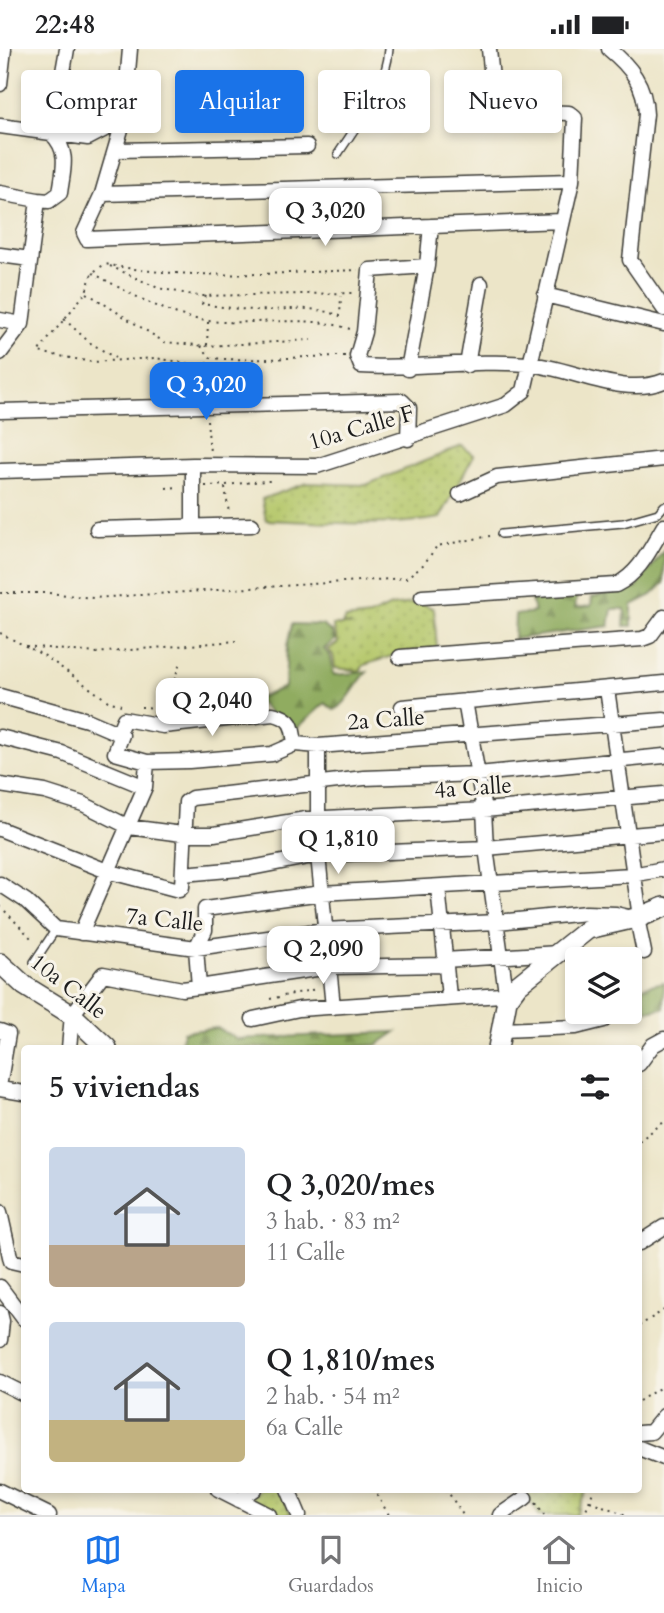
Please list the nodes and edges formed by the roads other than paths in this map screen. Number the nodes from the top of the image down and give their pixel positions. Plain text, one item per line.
1 (4, 49) edge
2 (67, 49) edge
3 (130, 49) edge
4 (390, 49) edge
5 (489, 49) edge
6 (609, 49) edge
7 (128, 70) edge
8 (0, 84) edge
9 (0, 126) edge
10 (98, 133) edge
11 (121, 133) edge
12 (52, 134) junction
13 (306, 146) dead end
14 (117, 151) junction
15 (338, 154) dead end
16 (572, 181) junction
17 (0, 193) edge
18 (102, 194) junction
19 (38, 200) junction
20 (562, 221) junction
21 (431, 226) junction
22 (0, 255) edge
23 (30, 258) junction
24 (427, 266) junction
25 (481, 284) dead end
26 (545, 295) junction
27 (664, 309) edge
28 (0, 320) edge
29 (22, 324) junction
30 (664, 324) edge
31 (0, 353) edge
32 (528, 364) junction
33 (467, 365) junction
34 (408, 369) junction
35 (664, 381) edge
36 (0, 411) edge
37 (408, 439) junction
38 (664, 459) edge
39 (193, 465) junction
40 (0, 471) edge
41 (460, 494) dead end
42 (664, 506) edge
43 (252, 525) dead end
44 (193, 526) junction
45 (664, 526) edge
46 (97, 529) dead end
47 (501, 534) road end
48 (422, 597) dead end
49 (664, 617) edge
50 (400, 657) dead end
51 (664, 683) edge
52 (607, 689) junction
53 (0, 696) edge
54 (465, 701) junction
55 (402, 707) dead end
56 (664, 720) edge
57 (610, 724) junction
58 (120, 735) junction
59 (471, 735) junction
60 (0, 737) edge
61 (295, 744) junction
62 (318, 746) junction
63 (664, 756) edge
64 (617, 760) junction
65 (147, 762) junction
66 (478, 774) junction
67 (0, 785) edge
68 (319, 785) junction
69 (145, 787) junction
70 (664, 794) edge
71 (621, 798) junction
72 (484, 810) junction
73 (319, 820) junction
74 (129, 827) junction
75 (0, 829) edge
76 (664, 832) edge
77 (182, 834) junction
78 (626, 836) junction
79 (486, 848) junction
80 (318, 855) junction
81 (664, 869) edge
82 (107, 871) junction
83 (183, 874) junction
84 (632, 875) junction
85 (0, 884) edge
86 (493, 884) junction
87 (438, 887) junction
88 (322, 893) junction
89 (664, 907) edge
90 (636, 918) junction
91 (498, 922) junction
92 (440, 925) junction
93 (56, 929) junction
94 (324, 930) junction
95 (81, 933) junction
96 (195, 948) junction
97 (644, 952) dead end
98 (559, 953) junction
99 (503, 956) junction
100 (34, 962) dead end
101 (444, 962) junction
102 (0, 963) edge
103 (329, 967) junction
104 (194, 988) junction
105 (449, 997) junction
106 (504, 997) junction
107 (333, 1007) junction
108 (72, 1015) junction
109 (253, 1019) dead end
110 (588, 1024) edge
111 (4, 1031) edge
112 (500, 1039) edge
113 (664, 1039) edge
114 (69, 1045) edge
115 (104, 1045) edge
116 (642, 1060) edge
117 (0, 1081) edge
118 (0, 1089) edge
119 (21, 1092) edge
120 (0, 1212) edge
121 (664, 1227) edge
122 (642, 1241) edge
123 (21, 1263) edge
124 (0, 1287) edge
125 (0, 1313) edge
126 (21, 1315) edge
127 (0, 1340) edge
128 (0, 1383) edge
129 (21, 1393) edge
130 (664, 1416) edge
131 (642, 1433) edge
132 (642, 1449) edge
133 (664, 1458) edge
134 (0, 1490) edge
135 (229, 1493) edge
136 (290, 1493) edge
137 (525, 1498) dead end
138 (40, 1513) edge
139 (269, 1515) edge
140 (299, 1515) edge
141 (500, 1515) edge

1 - 8 street
2 - 12 street
3 - 7 street
4 - 15 lane
5 - 16 street
6 - 27 street
9 - 12 street
10 - 12 street
11 - 14 street
12 - 19 street
13 - 14 street
14 - 18 street
16 - 18 street
16 - 20 street
17 - 19 street
18 - 21 street
19 - 23 street
20 - 21 street
20 - 26 street
21 - 24 street
22 - 23 street
23 - 29 street
24 - 34 street
24 - 34 street
25 - 33 street
26 - 30 street
26 - 32 street
28 - 29 street
29 - 31 street
32 - 33 street
32 - 35 street
32 - 37 street, 10a Calle F
33 - 34 street
36 - 37 street
37 - 39 street, 10a Calle F
38 - 41 street
39 - 40 street, 10a Calle F
39 - 44 street
42 - 47 lane
43 - 44 street
44 - 46 street
45 - 48 street
49 - 50 street
51 - 52 street
52 - 54 street
52 - 57 street
53 - 58 street
54 - 55 street
54 - 59 street
56 - 57 street, 2a Calle
57 - 59 street, 2a Calle
57 - 64 street
58 - 61 street
58 - 65 street, 2a Calle
59 - 62 street, 2a Calle
59 - 66 street
60 - 69 street
61 - 62 street, 2a Calle
61 - 65 street, 2a Calle
62 - 68 street
63 - 64 street
64 - 66 street
64 - 71 street
65 - 69 street
66 - 68 street
66 - 72 street
67 - 74 street, 4a Calle
68 - 73 street
68 - 77 street
69 - 74 street
70 - 71 street, 4a Calle
71 - 72 street, 4a Calle
71 - 78 street
72 - 73 street, 4a Calle
72 - 79 street
73 - 77 street, 4a Calle
73 - 80 street
74 - 77 street, 4a Calle
74 - 82 street
75 - 82 street
76 - 78 street
77 - 83 street
78 - 79 street
78 - 84 street
79 - 80 street
79 - 86 street
80 - 83 street
80 - 88 street
81 - 84 street
82 - 83 street
82 - 95 street
84 - 86 street
84 - 90 street
85 - 93 street
86 - 87 street
86 - 91 street
87 - 88 street
87 - 92 street
88 - 94 street
88 - 96 street
89 - 90 street
90 - 91 street, 7a Calle
90 - 97 street
90 - 98 street
91 - 92 street, 7a Calle
91 - 99 street
92 - 94 street, 7a Calle
92 - 101 street
93 - 95 street, 7a Calle
93 - 100 lane
94 - 96 street, 7a Calle
94 - 103 street
95 - 96 street, 7a Calle
96 - 104 street
98 - 99 street
98 - 106 street
99 - 101 street
99 - 106 street
101 - 103 street
101 - 105 street
102 - 108 street, 10a Calle
103 - 104 street
103 - 107 street
104 - 108 street
105 - 106 street
105 - 107 street
106 - 112 street
107 - 109 street
108 - 114 street
108 - 115 street, 10a Calle
110 - 112 street
111 - 117 street
113 - 116 street
118 - 119 street
120 - 123 street
121 - 122 street
124 - 126 street
125 - 127 street
128 - 129 street
130 - 131 street
132 - 133 street
134 - 138 street
135 - 139 street
136 - 140 street
137 - 141 street

